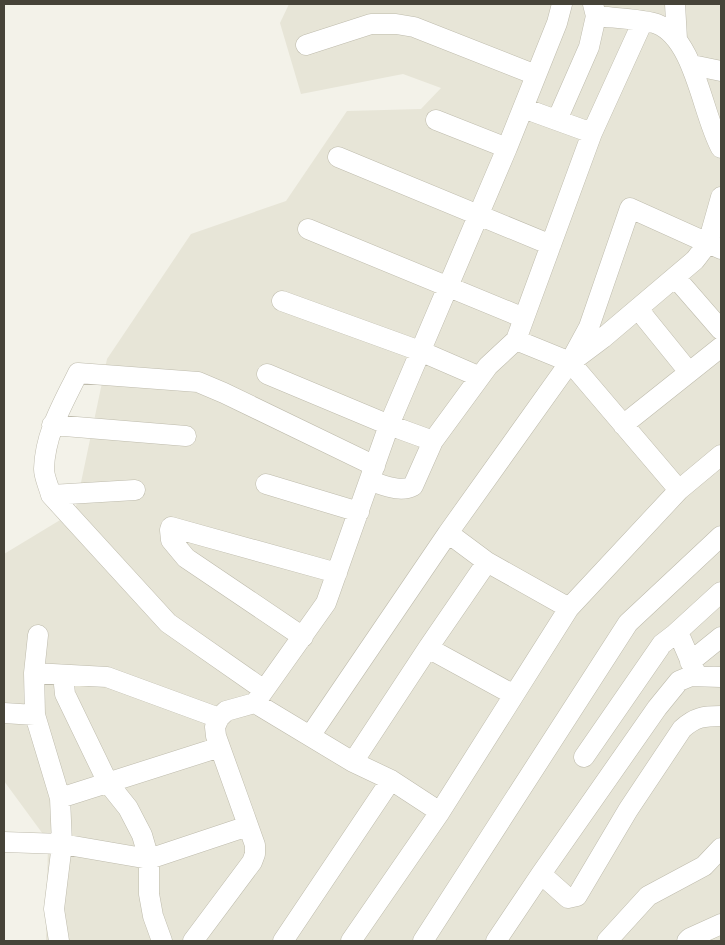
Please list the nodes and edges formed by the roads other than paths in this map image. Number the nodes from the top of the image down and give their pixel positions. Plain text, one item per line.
1 (562, 4) edge
2 (675, 4) edge
3 (595, 10) edge
4 (620, 11) edge
5 (643, 21) junction
6 (677, 39) junction
7 (306, 45) dead end
8 (692, 65) junction
9 (721, 70) edge
10 (536, 74) junction
11 (523, 108) junction
12 (436, 120) dead end
13 (557, 120) junction
14 (592, 133) junction
15 (507, 148) junction
16 (721, 148) edge
17 (338, 157) dead end
18 (721, 197) edge
19 (478, 215) junction
20 (308, 229) dead end
21 (551, 245) junction
22 (715, 246) edge
23 (675, 277) junction
24 (448, 286) junction
25 (282, 301) dead end
26 (638, 309) junction
27 (524, 318) junction
28 (721, 330) edge
29 (516, 340) junction
30 (721, 347) edge
31 (420, 351) junction
32 (570, 362) junction
33 (689, 372) junction
34 (267, 374) dead end
35 (480, 377) junction
36 (389, 424) junction
37 (623, 424) junction
38 (52, 425) junction
39 (186, 436) dead end
40 (433, 441) junction
41 (721, 456) edge
42 (372, 474) junction
43 (266, 484) dead end
44 (135, 490) dead end
45 (679, 490) junction
46 (51, 495) junction
47 (359, 512) junction
48 (448, 533) junction
49 (721, 536) edge
50 (487, 562) junction
51 (337, 573) junction
52 (721, 592) edge
53 (569, 608) junction
54 (675, 634) junction
55 (38, 635) dead end
56 (303, 637) junction
57 (721, 637) edge
58 (428, 648) junction
59 (694, 669) junction
60 (34, 673) junction
61 (63, 674) junction
62 (721, 677) edge
63 (514, 695) junction
64 (260, 696) junction
65 (4, 713) edge
66 (35, 715) junction
67 (721, 716) edge
68 (219, 718) junction
69 (310, 736) junction
70 (220, 747) junction
71 (584, 758) dead end
72 (353, 762) junction
73 (391, 780) junction
74 (108, 783) junction
75 (60, 798) junction
76 (440, 812) junction
77 (248, 826) junction
78 (4, 842) edge
79 (62, 844) junction
80 (721, 849) edge
81 (149, 859) junction
82 (541, 874) junction
83 (721, 924) edge
84 (59, 941) edge
85 (162, 941) edge
86 (193, 941) edge
87 (283, 941) edge
88 (351, 941) edge
89 (423, 941) edge
90 (496, 941) edge
91 (607, 941) edge
92 (687, 941) edge

1 - 10 street
2 - 6 street
3 - 4 street
3 - 13 street
4 - 5 street
5 - 6 street
5 - 14 street
6 - 8 street
7 - 10 street
8 - 9 street
8 - 16 street
10 - 11 street
11 - 13 street
11 - 15 street
12 - 15 street
13 - 14 street
14 - 21 street
15 - 19 street
17 - 19 street
18 - 22 street
19 - 21 street
19 - 24 street
20 - 24 street
21 - 27 street
22 - 23 street
22 - 32 street
23 - 26 street
23 - 28 street
24 - 27 street
24 - 31 street
25 - 31 street
26 - 32 street
26 - 33 street
27 - 29 street
29 - 32 street
29 - 35 street
30 - 33 street
31 - 35 street
31 - 36 street
32 - 37 street
32 - 48 street
33 - 37 street
34 - 36 street
35 - 40 street
36 - 40 street
36 - 42 street
37 - 45 street
38 - 39 street
38 - 42 street
38 - 46 street
40 - 42 street
41 - 45 street
42 - 47 street
43 - 47 street
44 - 46 street
45 - 53 street
46 - 64 street
47 - 51 street
48 - 50 street
48 - 69 street
49 - 89 street
50 - 53 street
50 - 58 street
51 - 56 street
51 - 56 street
52 - 54 street
53 - 63 street
54 - 59 street
54 - 71 street
55 - 60 street
56 - 64 street
57 - 59 street
58 - 63 street
58 - 72 street
59 - 62 street
59 - 82 street
60 - 61 street
60 - 66 street
61 - 68 street
61 - 74 street
63 - 76 street
64 - 68 street
64 - 69 street
65 - 66 street
66 - 75 street
67 - 82 street
68 - 70 street
69 - 72 street
70 - 74 street
70 - 77 street
72 - 73 street
73 - 76 street
73 - 87 street
74 - 75 street
74 - 81 street
75 - 79 street
76 - 88 street
77 - 81 street
77 - 86 street
78 - 79 street
79 - 81 street
79 - 84 street
80 - 91 street
81 - 85 street
82 - 90 street
83 - 92 street

